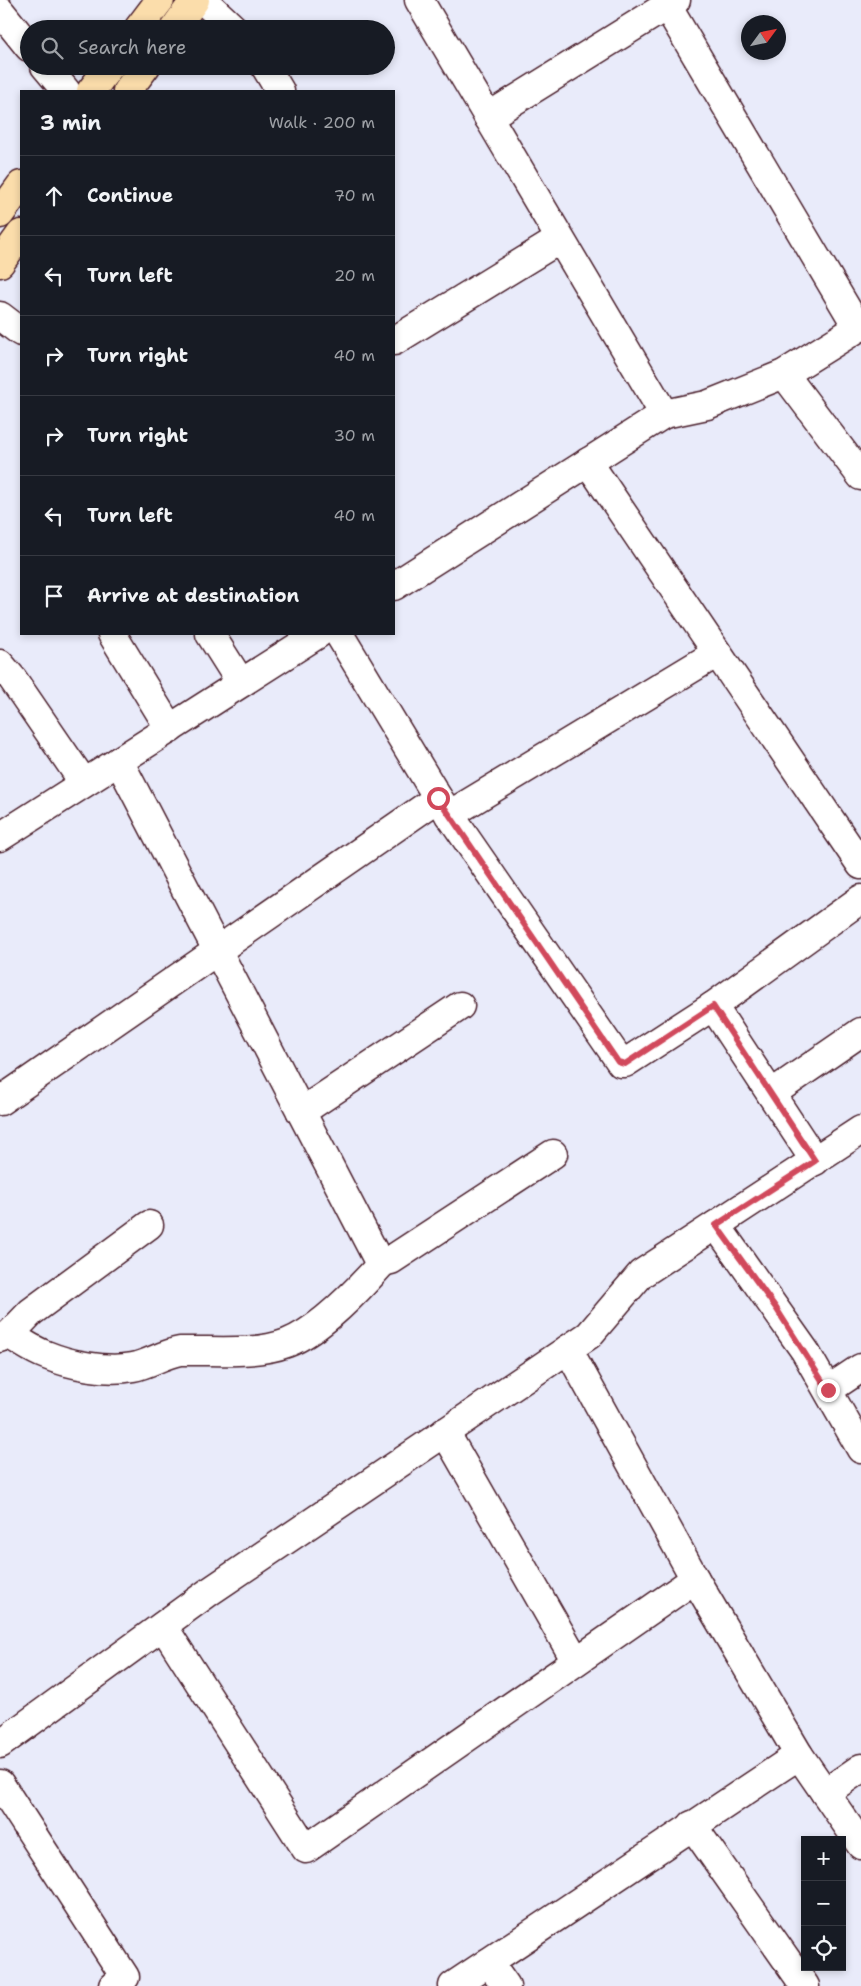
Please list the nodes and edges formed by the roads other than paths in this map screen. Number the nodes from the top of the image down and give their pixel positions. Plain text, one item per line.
1 (160, 0) edge
2 (195, 0) edge
3 (203, 0) edge
4 (419, 0) edge
5 (671, 3) edge
6 (0, 11) edge
7 (145, 20) edge
8 (181, 20) edge
9 (224, 20) edge
10 (20, 36) edge
11 (53, 75) edge
12 (104, 75) edge
13 (139, 75) edge
14 (270, 75) edge
15 (65, 90) edge
16 (93, 90) edge
17 (128, 90) edge
18 (279, 90) edge
19 (488, 117) junction
20 (20, 187) edge
21 (0, 214) edge
22 (20, 235) edge
23 (560, 239) junction
24 (0, 262) edge
25 (0, 316) edge
26 (860, 327) edge
27 (20, 331) edge
28 (395, 340) edge
29 (784, 374) junction
30 (664, 414) junction
31 (588, 462) junction
32 (861, 476) edge
33 (395, 585) edge
34 (113, 635) edge
35 (211, 635) edge
36 (316, 635) edge
37 (340, 635) edge
38 (717, 653) junction
39 (0, 664) edge
40 (241, 683) junction
41 (170, 728) junction
42 (119, 761) junction
43 (84, 783) junction
44 (443, 806) junction
45 (0, 837) edge
46 (861, 865) edge
47 (861, 899) edge
48 (217, 950) junction
49 (460, 1006) dead end
50 (713, 1006) junction
51 (861, 1032) edge
52 (771, 1094) junction
53 (0, 1101) edge
54 (301, 1112) junction
55 (861, 1130) edge
56 (553, 1154) dead end
57 (815, 1161) junction
58 (149, 1225) dead end
59 (716, 1225) junction
60 (383, 1262) junction
61 (4, 1336) edge
62 (568, 1349) junction
63 (861, 1368) edge
64 (828, 1390) junction
65 (445, 1432) junction
66 (861, 1449) edge
67 (694, 1579) junction
68 (162, 1626) junction
69 (576, 1662) junction
70 (0, 1744) edge
71 (799, 1754) junction
72 (861, 1768) edge
73 (0, 1784) edge
74 (825, 1793) junction
75 (692, 1826) junction
76 (861, 1845) edge
77 (489, 1962) junction
78 (113, 1986) edge
79 (453, 1986) edge
80 (506, 1986) edge
81 (804, 1986) edge

1 - 7 highway
2 - 8 highway
3 - 9 street
4 - 19 street
5 - 19 street
5 - 26 street
6 - 10 street
11 - 15 street
12 - 16 highway
13 - 17 highway
14 - 18 street
19 - 23 street
20 - 21 highway
22 - 24 highway
23 - 28 street
23 - 30 street
25 - 27 street
26 - 29 street
29 - 30 street
29 - 32 street
30 - 31 street
31 - 33 street
31 - 38 street
34 - 41 street
35 - 40 street
36 - 40 street
37 - 44 street
38 - 44 street
38 - 46 street
39 - 43 street
40 - 41 street
41 - 42 street
42 - 43 street
42 - 48 street
43 - 45 street
44 - 48 street
44 - 50 street
47 - 50 street
48 - 53 street
48 - 54 street
49 - 54 street
50 - 52 street
51 - 52 street
52 - 57 street
54 - 60 street
55 - 57 street
56 - 60 street
57 - 59 street
58 - 61 street
59 - 62 street
59 - 64 street
60 - 61 street
62 - 65 street
62 - 67 street
63 - 64 street
64 - 66 street
65 - 68 street
65 - 69 street
67 - 69 street
67 - 71 street
68 - 69 street
68 - 70 street
71 - 74 street
71 - 75 street
72 - 74 street
73 - 78 street
74 - 76 street
75 - 77 street
75 - 81 street
77 - 79 street
77 - 80 street

